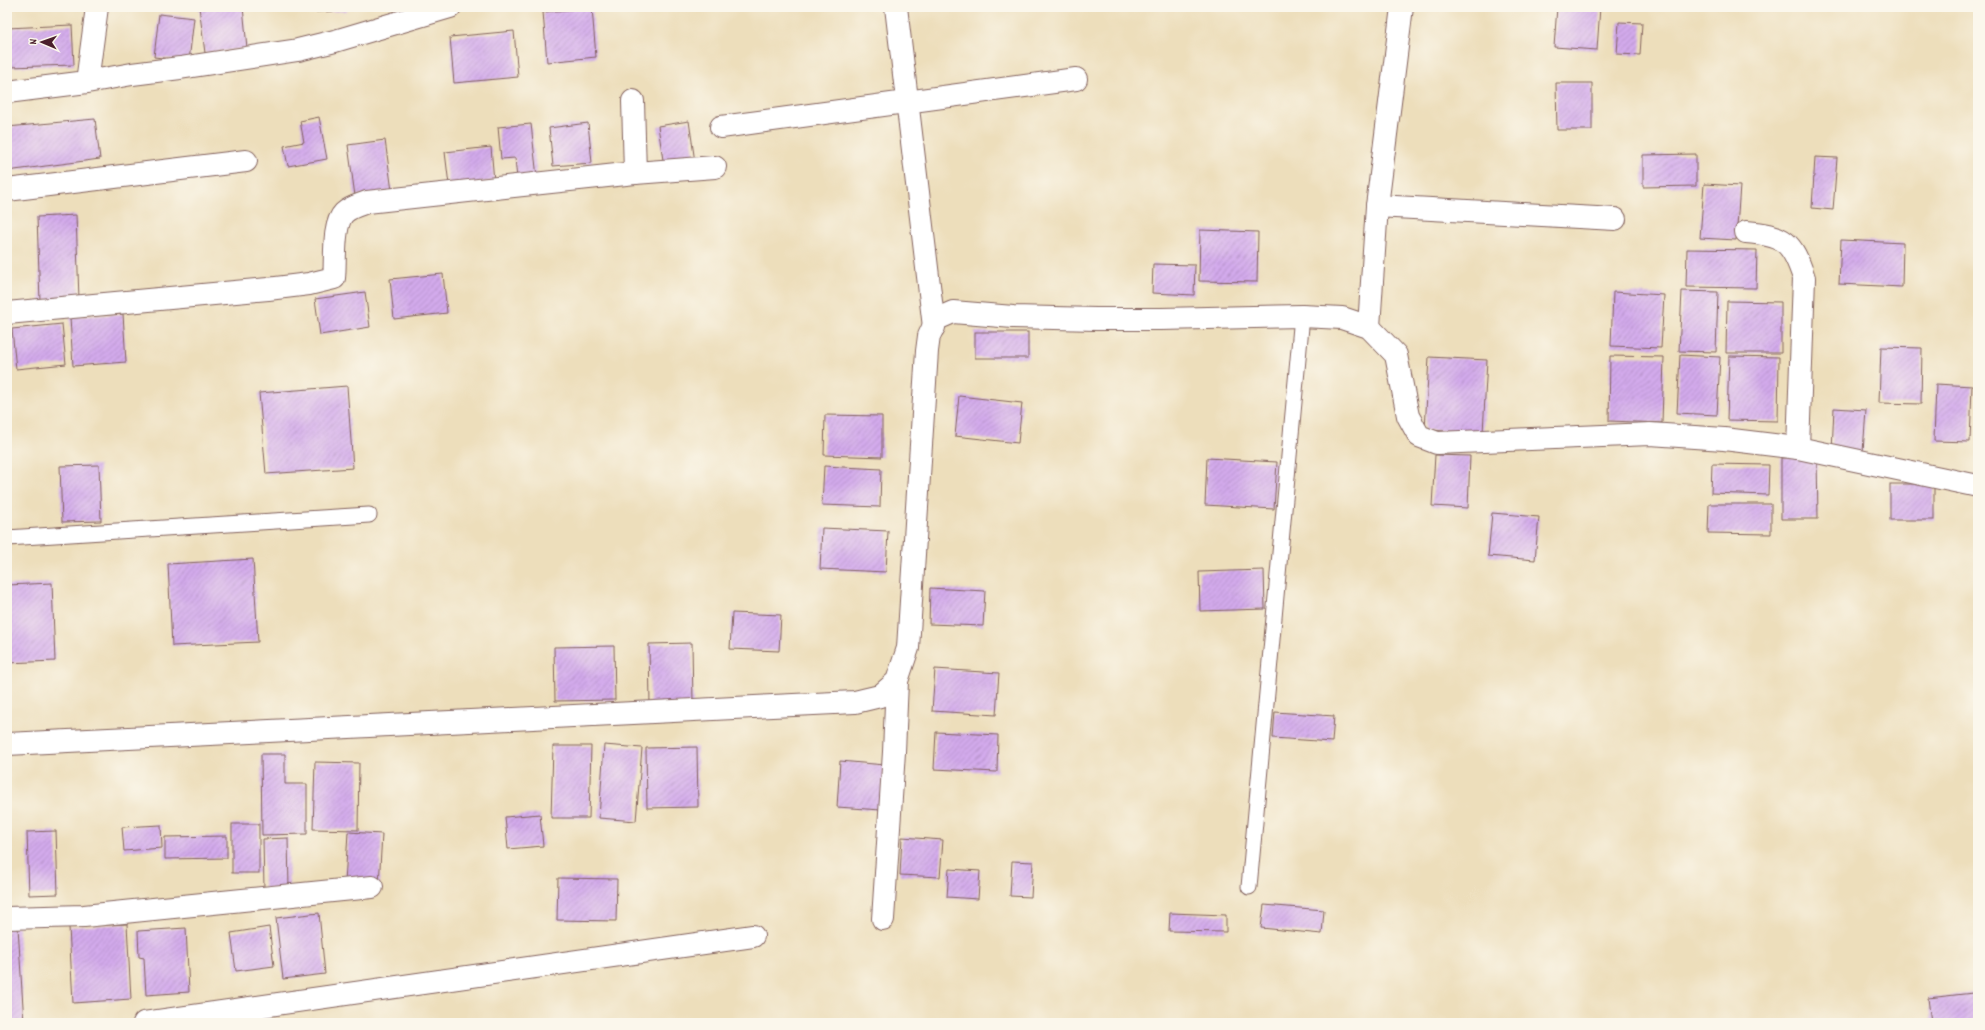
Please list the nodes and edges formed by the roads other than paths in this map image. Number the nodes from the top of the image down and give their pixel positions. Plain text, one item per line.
1 (97, 7) edge
2 (450, 7) edge
3 (896, 7) edge
4 (1402, 7) edge
5 (1076, 79) dead end
6 (87, 82) junction
7 (7, 92) edge
8 (633, 101) dead end
9 (907, 101) junction
10 (721, 126) dead end
11 (246, 161) dead end
12 (715, 167) dead end
13 (635, 173) junction
14 (7, 190) edge
15 (1377, 206) junction
16 (1615, 219) dead end
17 (1746, 232) dead end
18 (7, 313) edge
19 (1302, 316) junction
20 (934, 327) junction
21 (1369, 327) junction
22 (1798, 448) junction
23 (1978, 486) edge
24 (369, 515) dead end
25 (7, 538) edge
26 (898, 681) junction
27 (7, 744) edge
28 (372, 887) dead end
29 (1249, 887) dead end
30 (7, 918) edge
31 (882, 919) dead end
32 (753, 936) dead end
33 (144, 1023) edge

1 - 6 street
2 - 6 street
3 - 9 street
4 - 15 street
5 - 9 street
6 - 7 street
8 - 13 street
9 - 10 street
9 - 20 street
11 - 14 street
12 - 13 street
13 - 18 street
15 - 16 street
15 - 21 street
17 - 22 street
19 - 20 street
19 - 21 street
19 - 29 lane
20 - 26 street
21 - 22 street
22 - 23 street
24 - 25 lane
26 - 27 street
26 - 31 street
28 - 30 street
32 - 33 street

